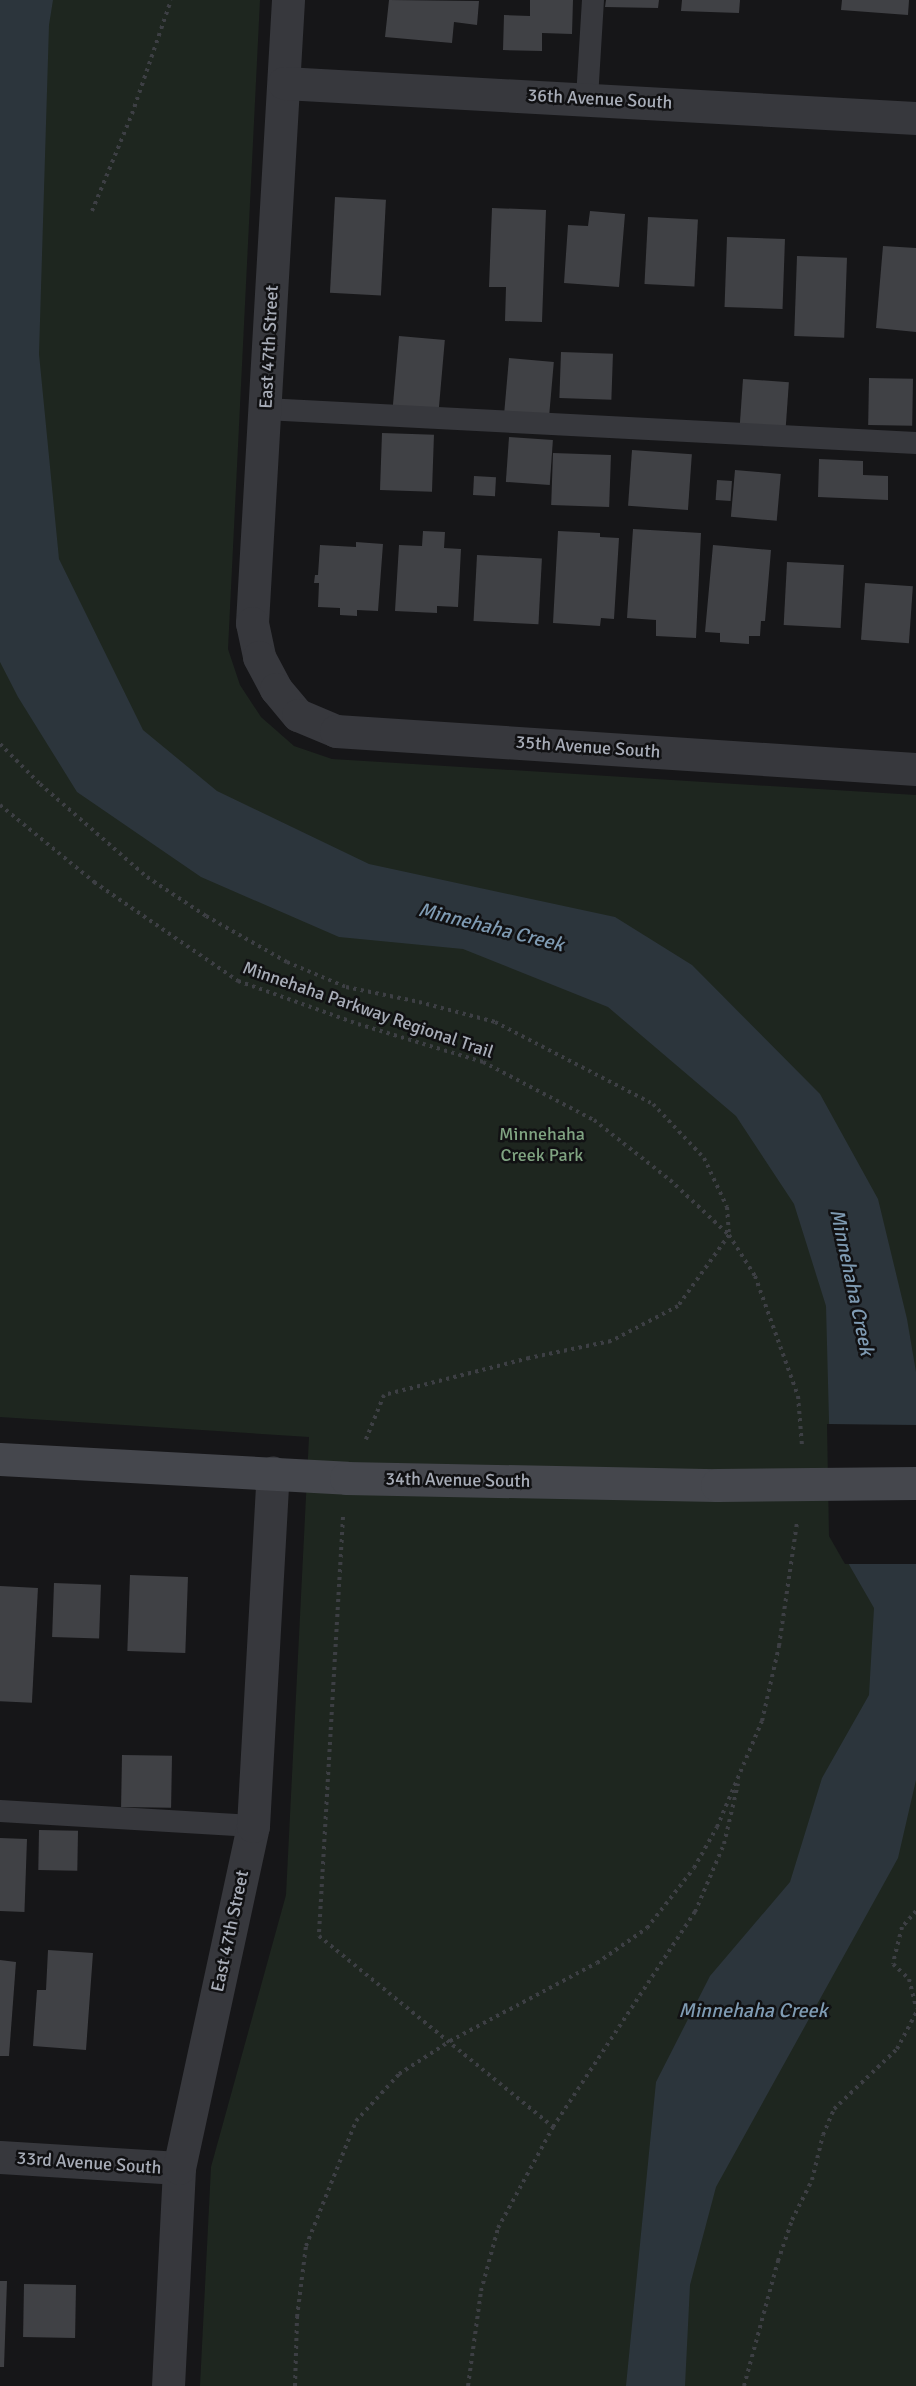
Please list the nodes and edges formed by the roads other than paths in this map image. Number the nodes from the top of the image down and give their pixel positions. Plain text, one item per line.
1 (288, 0) edge
2 (593, 0) edge
3 (284, 83) junction
4 (587, 98) junction
5 (916, 118) edge
6 (265, 409) junction
7 (916, 443) edge
8 (276, 689) joint
9 (916, 769) edge
10 (0, 1460) edge
11 (273, 1473) junction
12 (916, 1483) edge
13 (0, 1811) edge
14 (253, 1826) junction
15 (0, 2157) edge
16 (179, 2168) junction
17 (168, 2386) edge

1 - 3 street, East 47th Street
2 - 4 lane
3 - 4 street, 36th Avenue South
3 - 6 street, East 47th Street
4 - 5 street, 36th Avenue South
6 - 7 lane
6 - 8 street, East 47th Street
8 - 9 street, 35th Avenue South
10 - 11 street, 34th Avenue South
11 - 12 street, 34th Avenue South, bridge
11 - 14 street, East 47th Street
13 - 14 lane
14 - 16 street, East 47th Street
15 - 16 street, 33rd Avenue South
16 - 17 street, East 47th Street

